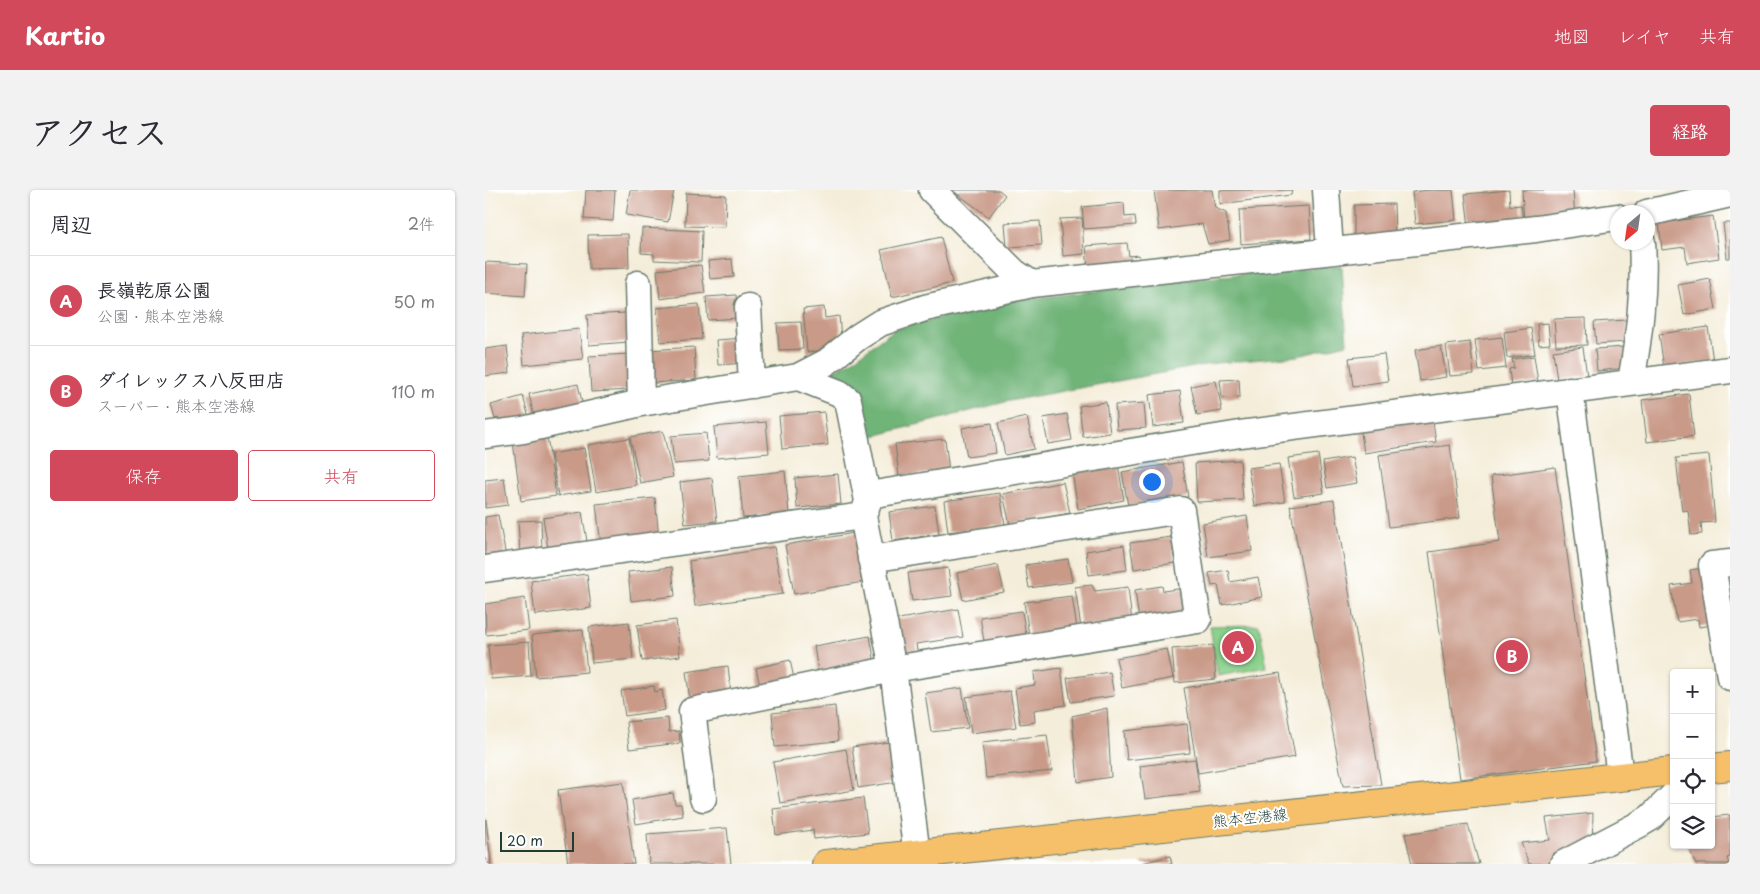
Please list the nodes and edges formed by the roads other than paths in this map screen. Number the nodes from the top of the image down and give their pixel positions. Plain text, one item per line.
1 (932, 190) edge
2 (1326, 190) edge
3 (1730, 194) edge
4 (1648, 205) edge
5 (1610, 218) edge
6 (1642, 250) edge
7 (1330, 251) junction
8 (638, 284) dead end
9 (1031, 284) junction
10 (748, 308) dead end
11 (1730, 370) edge
12 (798, 377) junction
13 (1631, 382) junction
14 (752, 385) junction
15 (1571, 390) junction
16 (641, 403) junction
17 (485, 436) edge
18 (865, 508) junction
19 (871, 559) junction
20 (1730, 563) edge
21 (485, 569) edge
22 (893, 669) junction
23 (1730, 677) edge
24 (1730, 766) edge
25 (1715, 768) edge
26 (1670, 771) edge
27 (1620, 776) junction
28 (703, 798) dead end
29 (1670, 799) edge
30 (917, 854) junction
31 (826, 864) edge
32 (1563, 864) edge

1 - 9 street
2 - 7 street
3 - 4 street
5 - 7 street
6 - 13 street
7 - 9 street
8 - 16 street
9 - 12 street
10 - 14 street
11 - 13 street
12 - 14 street
12 - 18 street
13 - 15 street
14 - 16 street
15 - 18 street
15 - 27 street
16 - 17 street
18 - 19 street
18 - 21 street
19 - 22 street
19 - 22 street
20 - 23 street
22 - 28 street
22 - 30 street
24 - 25 main road
26 - 27 main road, 熊本空港線
27 - 30 main road, 熊本空港線
29 - 32 street
30 - 31 main road, 熊本空港線

